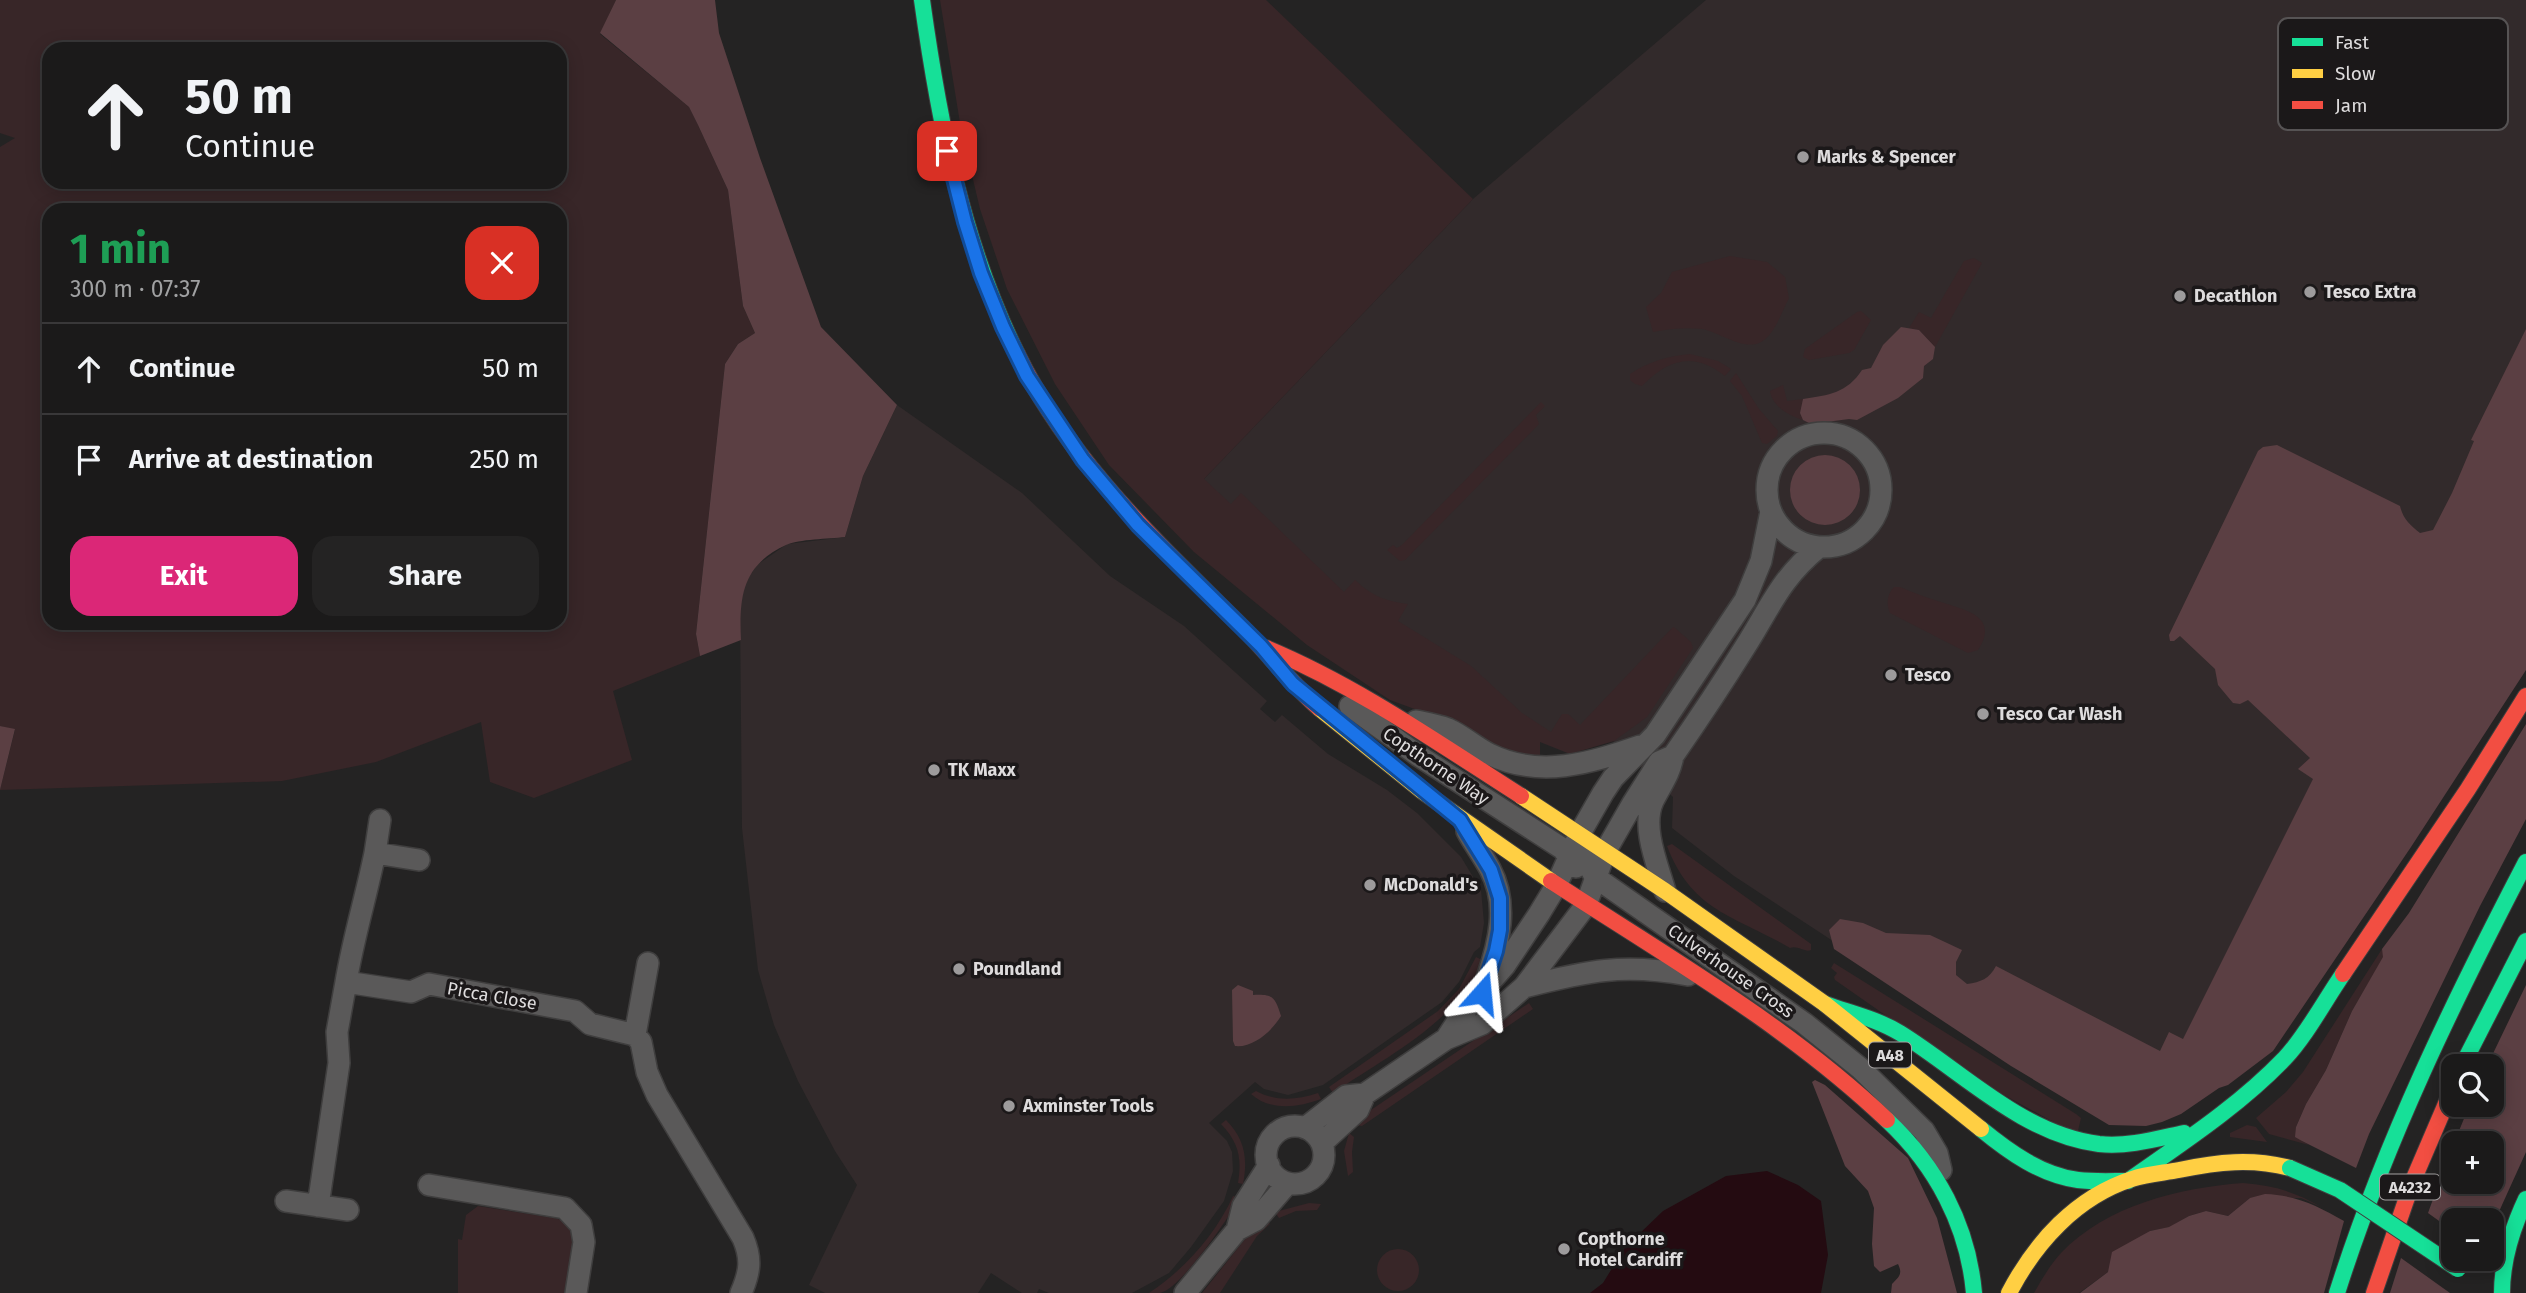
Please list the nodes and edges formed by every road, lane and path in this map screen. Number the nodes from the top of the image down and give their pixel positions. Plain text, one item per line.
1 (922, 0) edge
2 (1771, 511) junction
3 (1819, 547) junction
4 (1261, 646) junction
5 (1311, 667) junction
6 (2526, 696) edge
7 (1393, 715) junction
8 (1646, 744) junction
9 (1673, 756) junction
10 (380, 820) dead end
11 (1460, 820) junction
12 (1579, 835) junction
13 (1605, 852) junction
14 (375, 853) junction
15 (1570, 856) junction
16 (419, 860) dead end
17 (2526, 862) edge
18 (1595, 877) junction
19 (1556, 886) junction
20 (1665, 891) junction
21 (1586, 905) junction
22 (2526, 941) edge
23 (648, 963) dead end
24 (1701, 978) junction
25 (346, 982) junction
26 (1524, 987) junction
27 (1482, 993) junction
28 (1825, 1004) junction
29 (635, 1035) junction
30 (1446, 1039) junction
31 (2468, 1054) edge
32 (1365, 1094) junction
33 (2441, 1111) edge
34 (2206, 1126) junction
35 (1305, 1128) junction
36 (1322, 1143) junction
37 (1269, 1165) junction
38 (2128, 1181) junction
39 (1288, 1183) junction
40 (429, 1185) dead end
41 (2526, 1199) edge
42 (1947, 1200) junction
43 (286, 1201) dead end
44 (318, 1206) junction
45 (348, 1210) dead end
46 (1237, 1230) junction
47 (2462, 1273) dead end
48 (576, 1293) edge
49 (741, 1293) edge
50 (1185, 1293) edge
51 (1974, 1293) edge
52 (2009, 1293) edge
53 (2337, 1293) edge
54 (2374, 1293) edge
55 (2502, 1293) edge

1 - 4 main road, A48
2 - 3 street
2 - 3 street
2 - 8 street
3 - 9 street
4 - 5 main road, A48
4 - 11 main road, A48
5 - 7 main road, A48
5 - 15 street, Copthorne Way
6 - 34 main road
7 - 8 street
7 - 12 main road, A48
8 - 12 street
9 - 13 street
9 - 20 street
10 - 14 street
11 - 19 main road, A48
11 - 27 street, Copthorne Way
12 - 13 main road, A48
12 - 15 street, Copthorne Way
12 - 18 street
13 - 18 street, Copthorne Way
13 - 20 main road, A48
14 - 16 street
14 - 25 street
15 - 19 street, Copthorne Way
15 - 21 street
17 - 53 main road, A4232
18 - 21 street, Copthorne Way
18 - 42 street, Culverhouse Cross
19 - 21 main road, A48
19 - 27 street, Copthorne Way
20 - 28 main road, A48
21 - 24 main road, A48
21 - 26 street, Copthorne Way
22 - 31 main road
23 - 29 street
24 - 26 street, Copthorne Way
24 - 42 main road, A48
25 - 29 street, Picca Close
25 - 44 street
26 - 30 street, Copthorne Way
27 - 30 street, Copthorne Way
28 - 34 main road
28 - 38 main road, A48
29 - 49 street
30 - 32 street, Copthorne Way
32 - 35 street, Copthorne Way
32 - 36 street, Copthorne Way
33 - 54 main road, A4232
34 - 38 main road
35 - 36 street
35 - 37 street, Copthorne Way
36 - 39 street, Copthorne Way
37 - 39 street
37 - 46 street, Copthorne Way
38 - 47 main road, bridge
38 - 52 main road
39 - 46 street, Copthorne Way
40 - 48 street
41 - 55 main road
42 - 51 main road, A48
43 - 44 street
44 - 45 street
46 - 50 street, Copthorne Way

